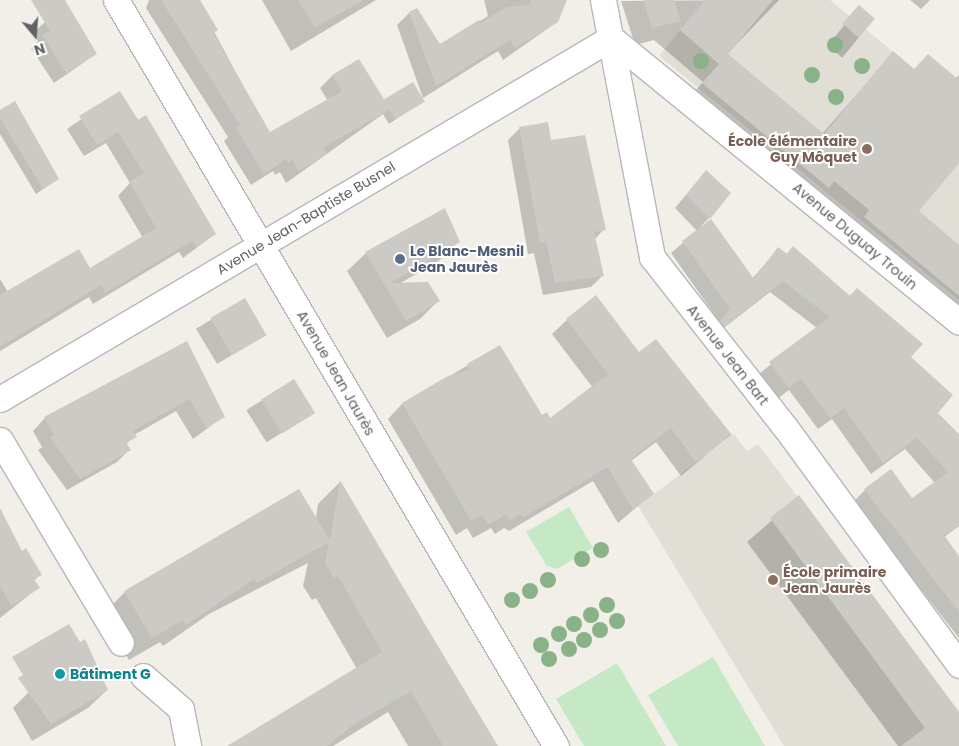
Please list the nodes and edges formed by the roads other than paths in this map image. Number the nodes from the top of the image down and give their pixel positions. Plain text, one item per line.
1 (116, 0) edge
2 (603, 0) edge
3 (612, 38) junction
4 (260, 245) junction
5 (959, 322) edge
6 (0, 399) edge
7 (0, 440) edge
8 (121, 643) dead end
9 (959, 665) edge
10 (143, 676) dead end
11 (188, 746) edge
12 (556, 746) edge

1 - 4 street, Avenue Jean Jaurès
2 - 3 street, Avenue Jean Bart
3 - 4 street, Avenue Jean-Baptiste Busnel
3 - 5 street, Avenue Duguay Trouin
3 - 9 street, Avenue Jean Bart
4 - 6 street, Avenue Jean-Baptiste Busnel
4 - 12 street, Avenue Jean Jaurès
7 - 8 street
10 - 11 street

